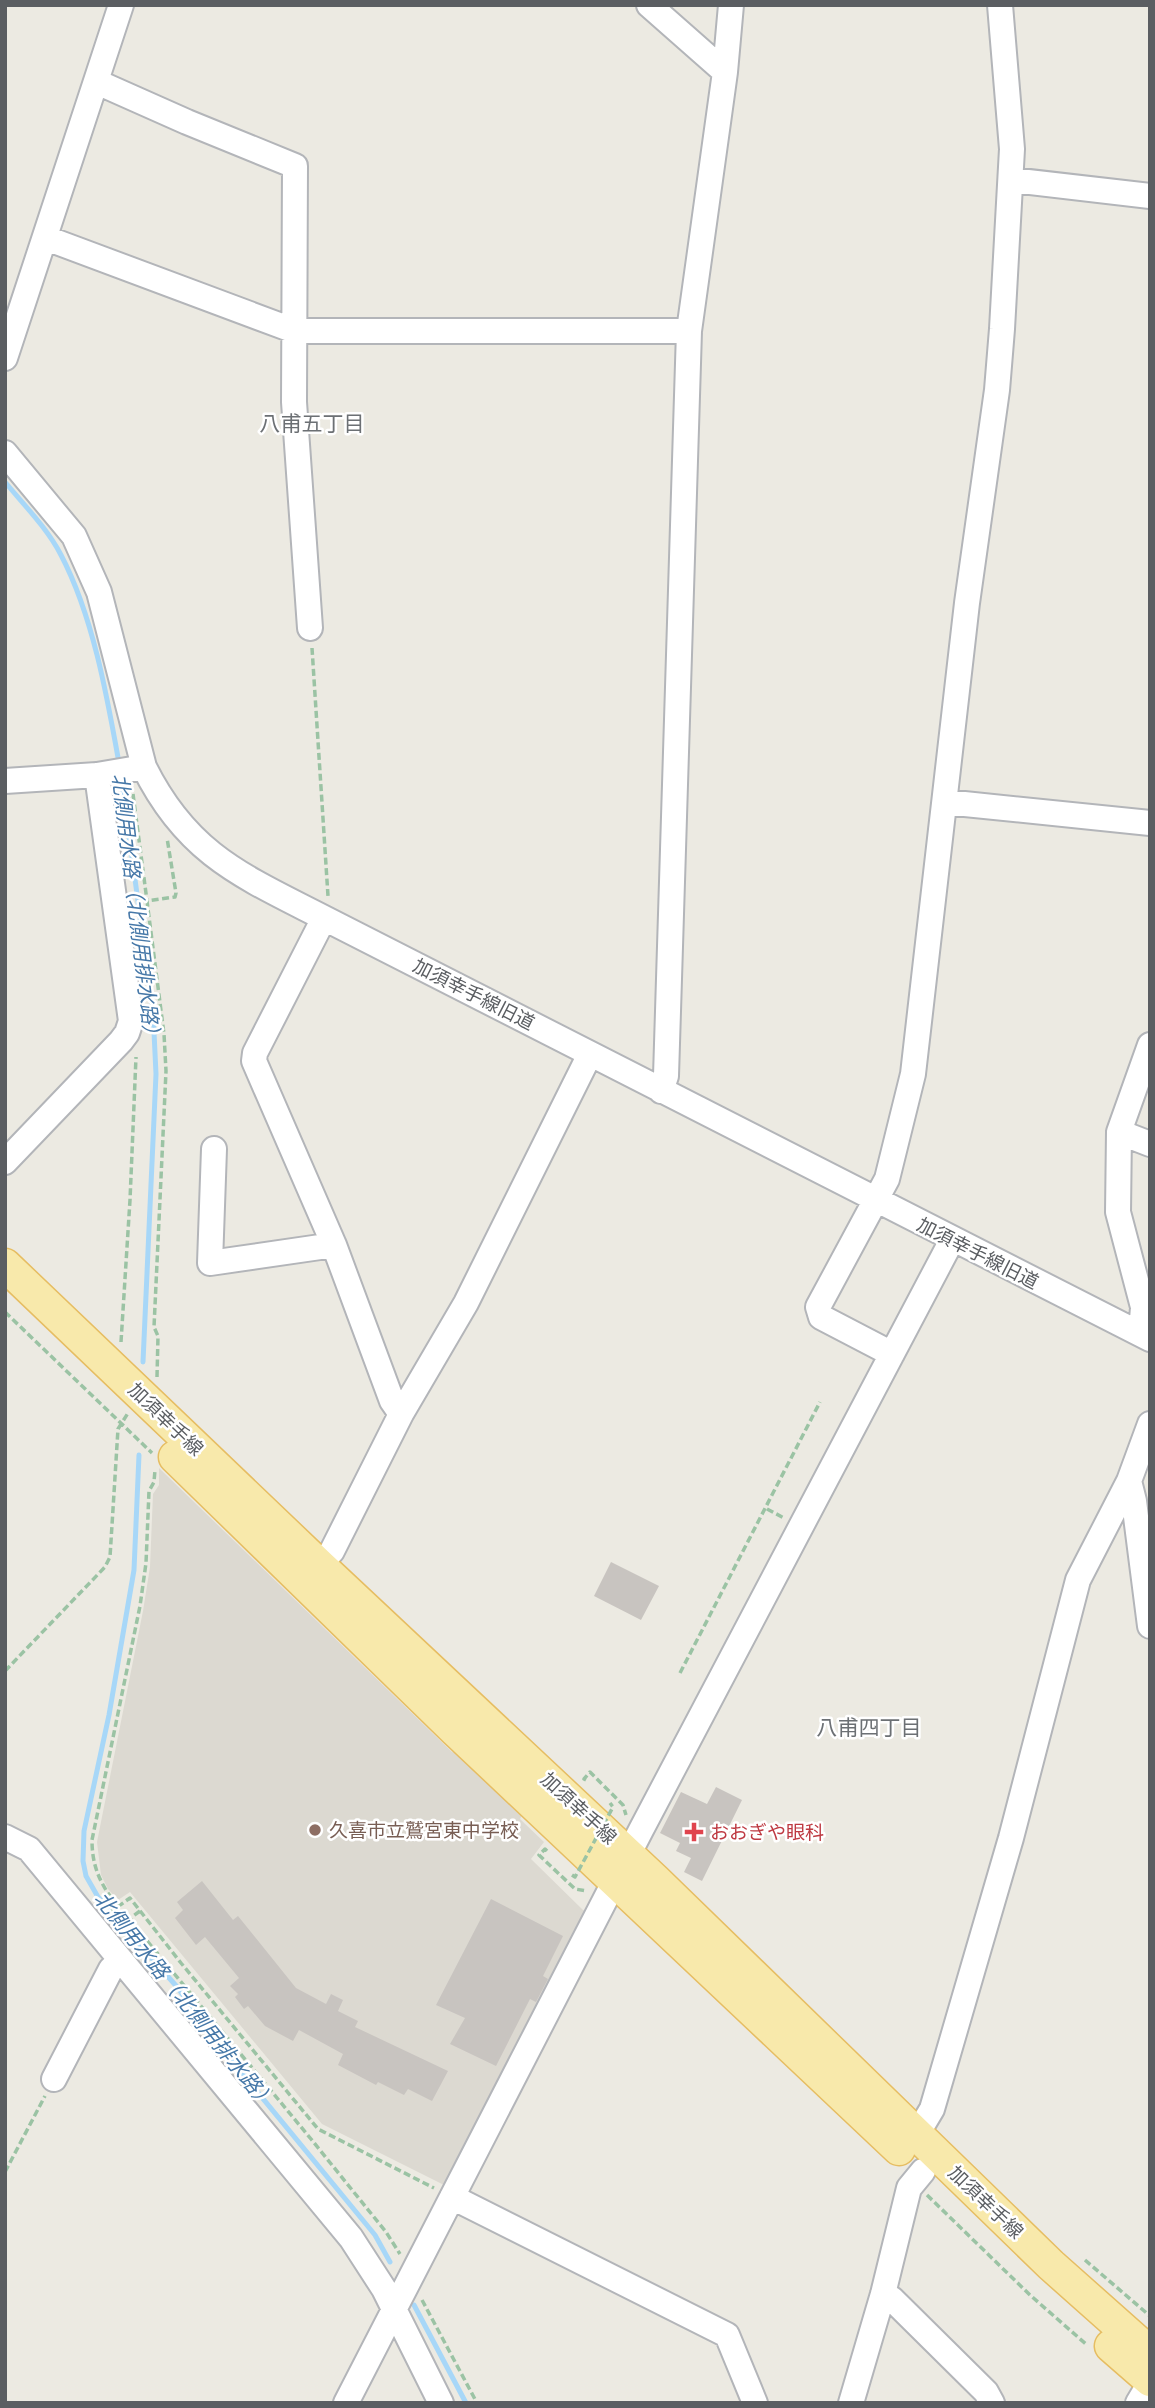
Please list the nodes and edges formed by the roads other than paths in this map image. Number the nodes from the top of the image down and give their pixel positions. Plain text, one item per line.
1 (121, 5) edge
2 (649, 5) edge
3 (731, 5) edge
4 (1000, 5) edge
5 (725, 72) junction
6 (97, 82) junction
7 (1012, 180) junction
8 (1150, 195) edge
9 (46, 238) junction
10 (295, 331) junction
11 (689, 331) junction
12 (5, 358) edge
13 (5, 453) edge
14 (310, 628) road end
15 (123, 776) junction
16 (5, 781) edge
17 (945, 802) junction
18 (1150, 823) edge
19 (324, 918) junction
20 (1150, 1045) edge
21 (590, 1054) junction
22 (661, 1091) junction
23 (1119, 1132) junction
24 (1150, 1144) edge
25 (214, 1149) dead end
26 (5, 1162) edge
27 (874, 1200) junction
28 (952, 1240) junction
29 (334, 1245) junction
30 (5, 1265) edge
31 (1141, 1269) edge
32 (5, 1293) edge
33 (1146, 1337) edge
34 (892, 1354) junction
35 (401, 1414) junction
36 (1150, 1424) edge
37 (1129, 1481) junction
38 (318, 1565) junction
39 (1150, 1626) edge
40 (5, 1837) edge
41 (611, 1876) junction
42 (122, 1961) junction
43 (54, 2079) road end
44 (916, 2136) junction
45 (923, 2181) junction
46 (452, 2197) junction
47 (883, 2294) junction
48 (394, 2313) junction
49 (1150, 2353) edge
50 (1150, 2381) edge
51 (346, 2403) edge
52 (441, 2403) edge
53 (755, 2403) edge
54 (851, 2403) edge
55 (992, 2403) edge
56 (1138, 2403) edge

1 - 6 street
2 - 5 street
3 - 5 street
4 - 7 street
5 - 11 street
6 - 9 street
6 - 10 street
7 - 8 street
7 - 17 street
9 - 10 street
9 - 12 street
10 - 11 street
10 - 14 street
11 - 22 street
13 - 15 street, 加須幸手線旧道
15 - 16 street
15 - 19 street, 加須幸手線旧道
15 - 26 street
17 - 18 street
17 - 27 street
19 - 21 street, 加須幸手線旧道
19 - 29 street
20 - 23 street
21 - 22 street, 加須幸手線旧道
21 - 35 street
22 - 27 street, 加須幸手線旧道
23 - 24 street
23 - 31 street
25 - 29 street
27 - 28 street, 加須幸手線旧道
27 - 34 street
28 - 33 street, 加須幸手線旧道
28 - 34 street
29 - 35 street
30 - 38 main road, 加須幸手線
31 - 33 street
32 - 41 main road, 加須幸手線
34 - 41 street
35 - 38 street
36 - 37 street
37 - 39 street
37 - 44 street
38 - 41 main road, 加須幸手線
40 - 42 street
41 - 44 main road, 加須幸手線
41 - 45 main road, 加須幸手線
41 - 46 street
42 - 43 street
42 - 48 street
44 - 49 main road, 加須幸手線
45 - 47 street
45 - 50 main road, 加須幸手線
46 - 48 street
46 - 53 street
47 - 54 street
47 - 55 street
48 - 51 street
48 - 52 street
50 - 56 street

